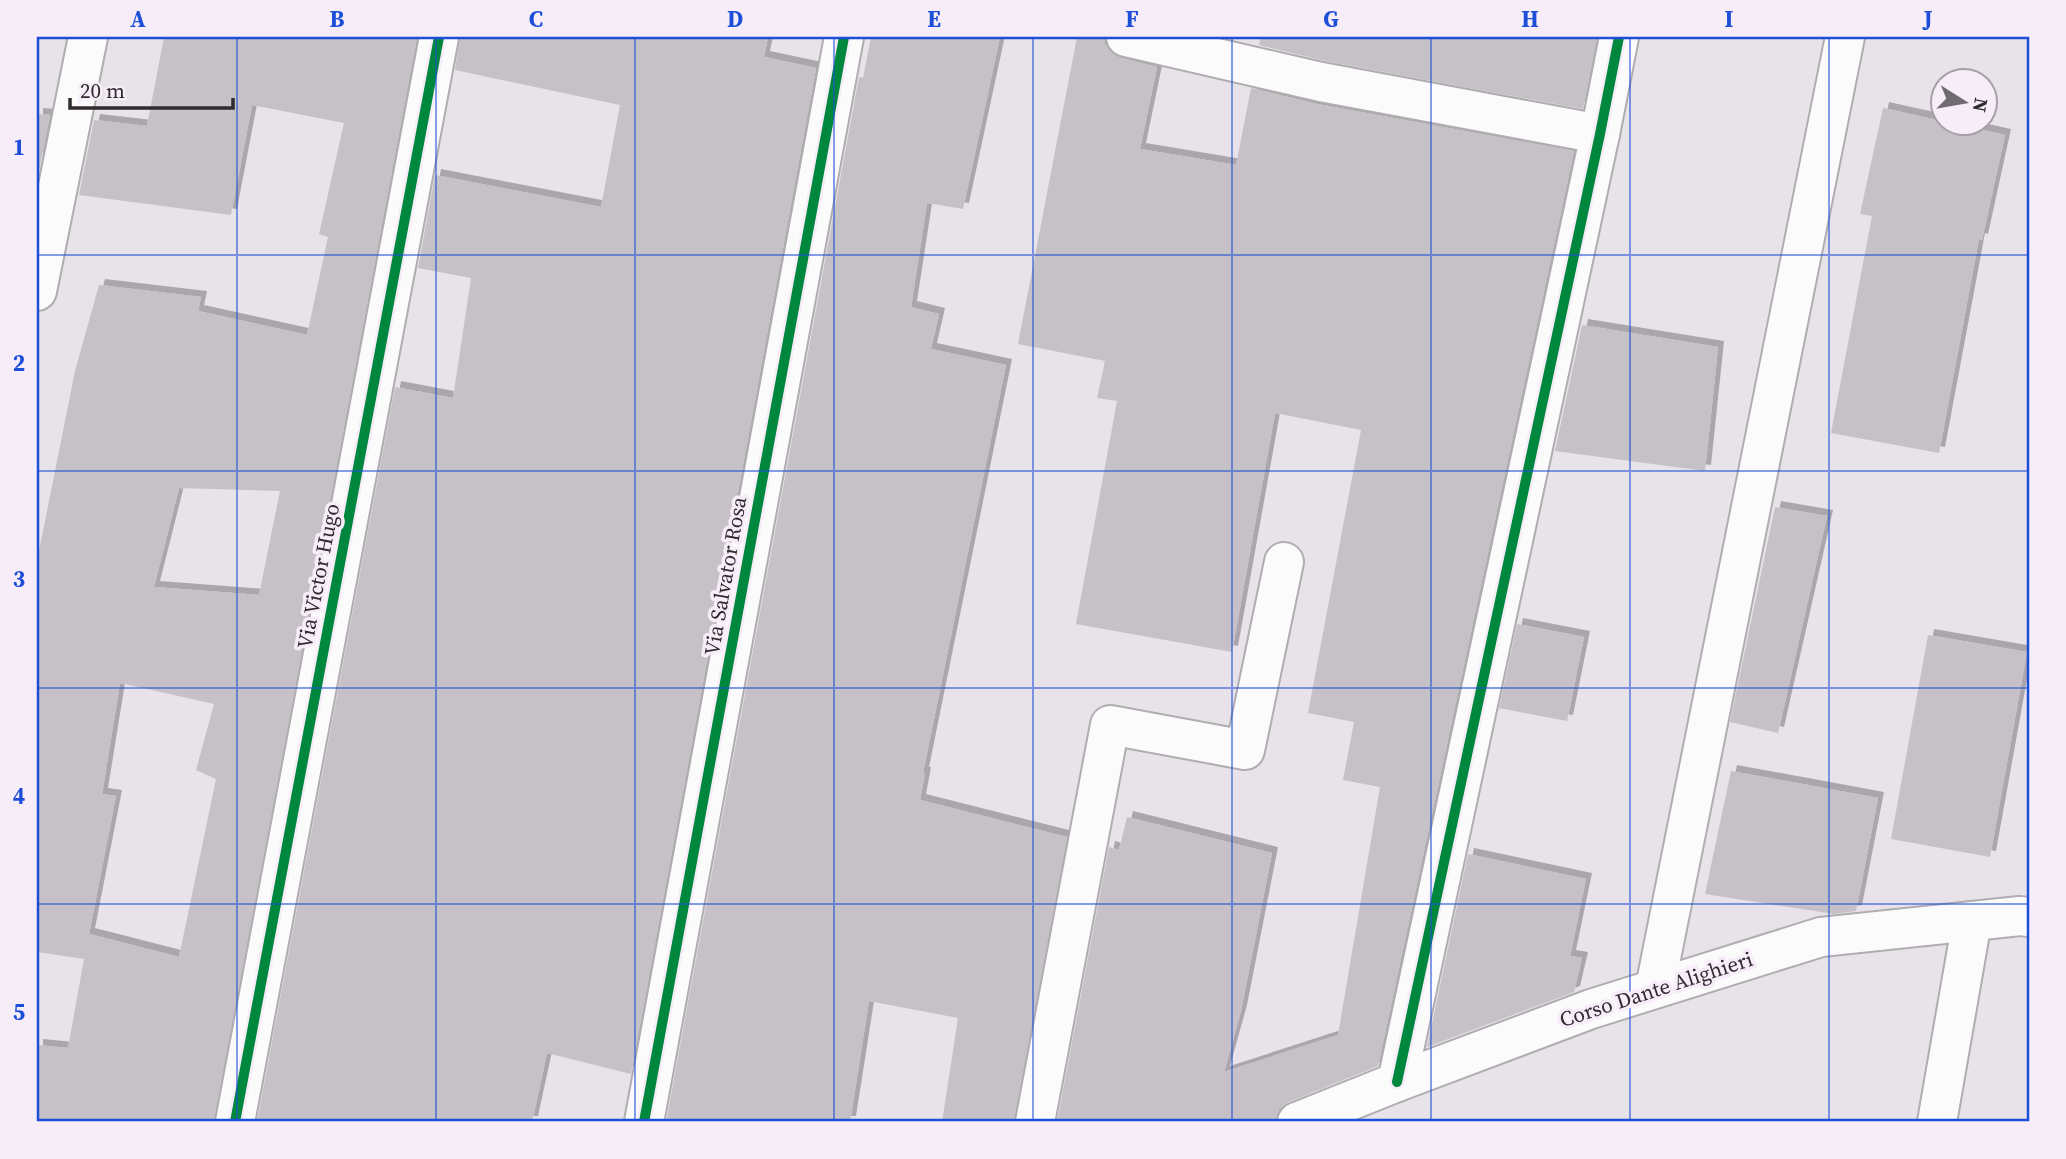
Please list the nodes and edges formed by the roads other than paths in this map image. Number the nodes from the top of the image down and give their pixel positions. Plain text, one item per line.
1 (88, 37) edge
2 (439, 37) edge
3 (844, 37) edge
4 (1126, 37) edge
5 (1619, 37) edge
6 (1845, 37) edge
7 (1600, 134) junction
8 (37, 291) edge
9 (1284, 562) dead end
10 (2029, 917) edge
11 (1972, 920) junction
12 (1655, 988) junction
13 (1397, 1082) junction
14 (235, 1122) edge
15 (644, 1122) edge
16 (1035, 1122) edge
17 (1297, 1122) edge
18 (1937, 1122) edge

1 - 8 street
2 - 14 street, Via Victor Hugo
3 - 15 street, Via Salvator Rosa
4 - 7 street
5 - 7 street
6 - 12 street
7 - 13 street
9 - 16 street
10 - 11 street, Corso Dante Alighieri
11 - 12 street, Corso Dante Alighieri
11 - 18 street
12 - 13 street, Corso Dante Alighieri
13 - 17 street, Corso Dante Alighieri

